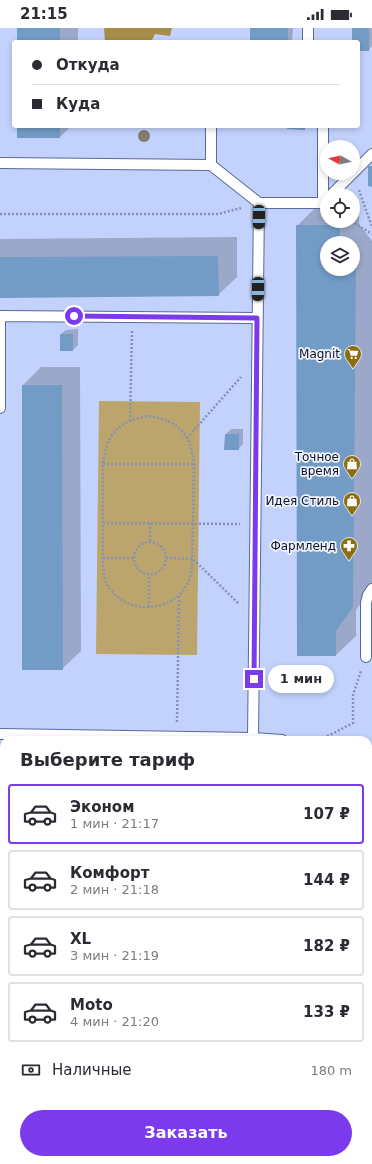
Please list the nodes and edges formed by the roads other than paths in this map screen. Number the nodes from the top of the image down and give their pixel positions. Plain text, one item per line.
1 (308, 28) edge
2 (308, 40) edge
3 (211, 128) edge
4 (323, 128) edge
5 (372, 154) edge
6 (0, 163) edge
7 (211, 165) junction
8 (360, 166) edge
9 (346, 180) edge
10 (325, 188) edge
11 (338, 188) edge
12 (320, 201) edge
13 (259, 203) junction
14 (0, 316) edge
15 (257, 318) junction
16 (0, 408) edge
17 (372, 590) edge
18 (366, 657) road end
19 (0, 734) edge
20 (177, 736) edge
21 (253, 736) edge

1 - 2 lane
3 - 7 lane
4 - 10 lane
5 - 8 lane
6 - 7 lane
7 - 13 lane
9 - 11 lane
12 - 13 lane
13 - 15 lane
14 - 15 lane
14 - 16 lane
15 - 21 lane
17 - 18 lane
19 - 20 lane

